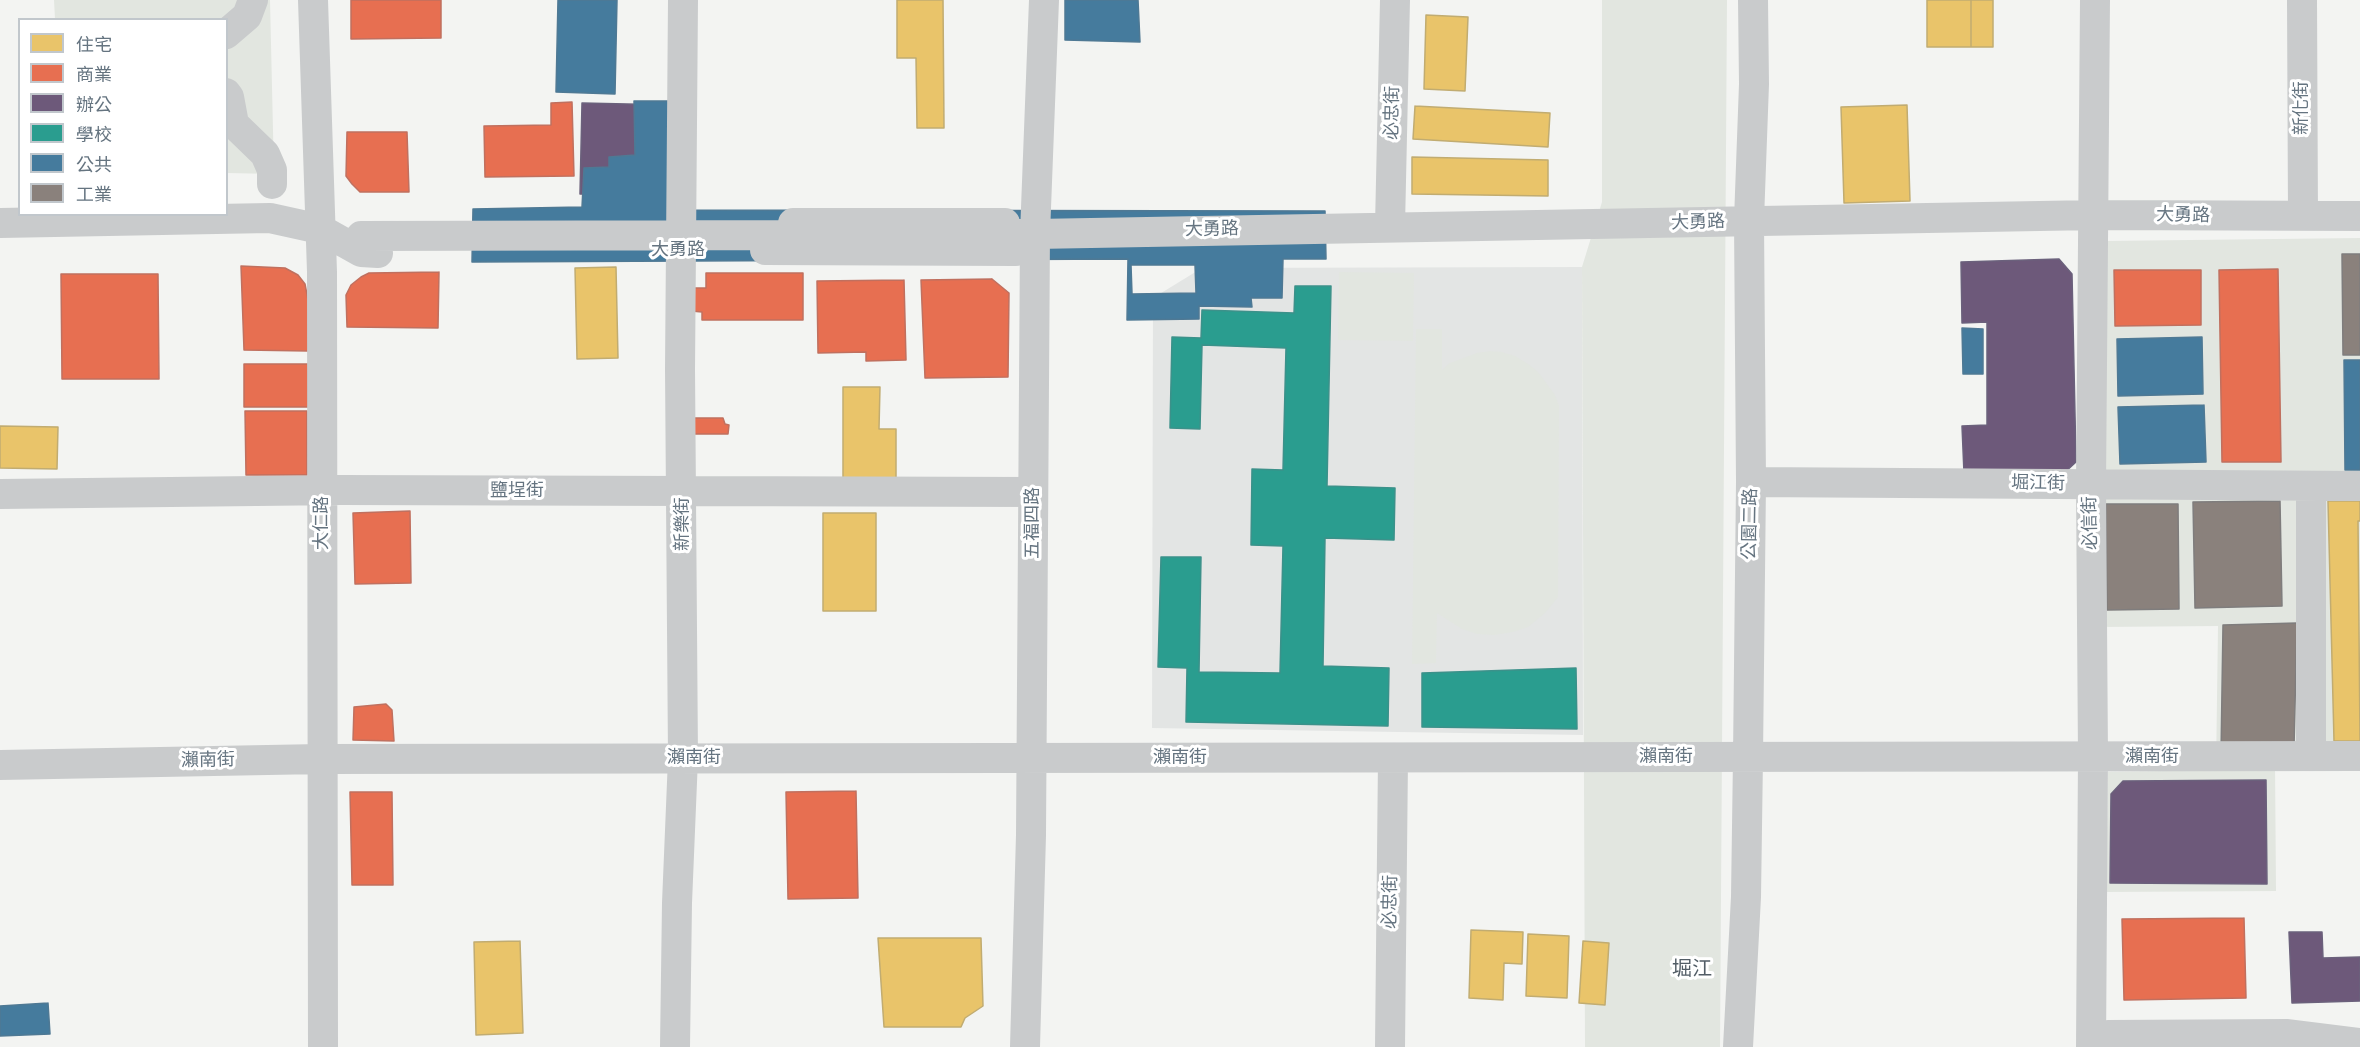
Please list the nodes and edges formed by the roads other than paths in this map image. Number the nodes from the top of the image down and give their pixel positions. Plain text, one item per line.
1 (253, 0) edge
2 (313, 0) edge
3 (683, 0) edge
4 (1044, 0) edge
5 (1395, 0) edge
6 (1753, 0) edge
7 (2095, 0) edge
8 (2302, 0) edge
9 (228, 32) edge
10 (228, 95) edge
11 (272, 184) dead end
12 (2095, 215) junction
13 (2303, 216) junction
14 (2360, 216) edge
15 (1749, 220) junction
16 (0, 223) edge
17 (1390, 226) junction
18 (320, 229) junction
19 (682, 234) junction
20 (1035, 234) junction
21 (361, 236) dead end
22 (1751, 482) junction
23 (2098, 485) junction
24 (2360, 486) edge
25 (2311, 487) junction
26 (322, 490) junction
27 (682, 491) junction
28 (1033, 492) junction
29 (0, 494) edge
30 (2311, 756) junction
31 (2360, 756) edge
32 (1748, 757) junction
33 (2093, 757) junction
34 (683, 758) junction
35 (1031, 758) junction
36 (1393, 758) junction
37 (321, 759) junction
38 (0, 765) edge
39 (2360, 1043) edge
40 (323, 1047) edge
41 (675, 1047) edge
42 (1026, 1047) edge
43 (1390, 1047) edge
44 (1738, 1047) edge
45 (2091, 1047) edge
46 (2101, 1047) edge

1 - 9 street
2 - 18 street, 大仁路
3 - 19 street, 新樂街
4 - 20 street, 五福四路
5 - 17 street, 必忠街
6 - 15 street, 公園二路
7 - 12 street, 必信街
8 - 13 street, 新化街
10 - 11 street
12 - 13 street, 大勇路
12 - 15 street, 大勇路
12 - 23 street, 必信街
13 - 14 street, 大勇路
15 - 17 street, 大勇路
15 - 22 street, 公園二路
16 - 18 street
17 - 20 street, 大勇路
18 - 19 street, 大勇路
18 - 26 street, 大仁路
19 - 20 street, 大勇路
19 - 21 street
19 - 27 street, 新樂街
20 - 28 street, 五福四路
22 - 23 street, 堀江街
22 - 32 street, 公園二路
23 - 25 street, 堀江街
23 - 33 street, 必信街
24 - 25 street, 堀江街
25 - 30 street
26 - 27 street, 鹽埕街
26 - 29 street, 鹽埕街
26 - 37 street, 大仁路
27 - 28 street, 鹽埕街
27 - 34 street, 新樂街
28 - 35 street, 五福四路
30 - 31 street, 瀨南街
30 - 33 street, 瀨南街
32 - 33 street, 瀨南街
32 - 36 street, 瀨南街
32 - 44 street, 公園二路
33 - 45 street, 必信街
34 - 35 street, 瀨南街
34 - 37 street, 瀨南街
34 - 41 street, 新樂街
35 - 36 street, 瀨南街
35 - 42 street, 五福四路
36 - 43 street, 必忠街
37 - 38 street, 瀨南街
37 - 40 street, 大仁路
39 - 46 street

